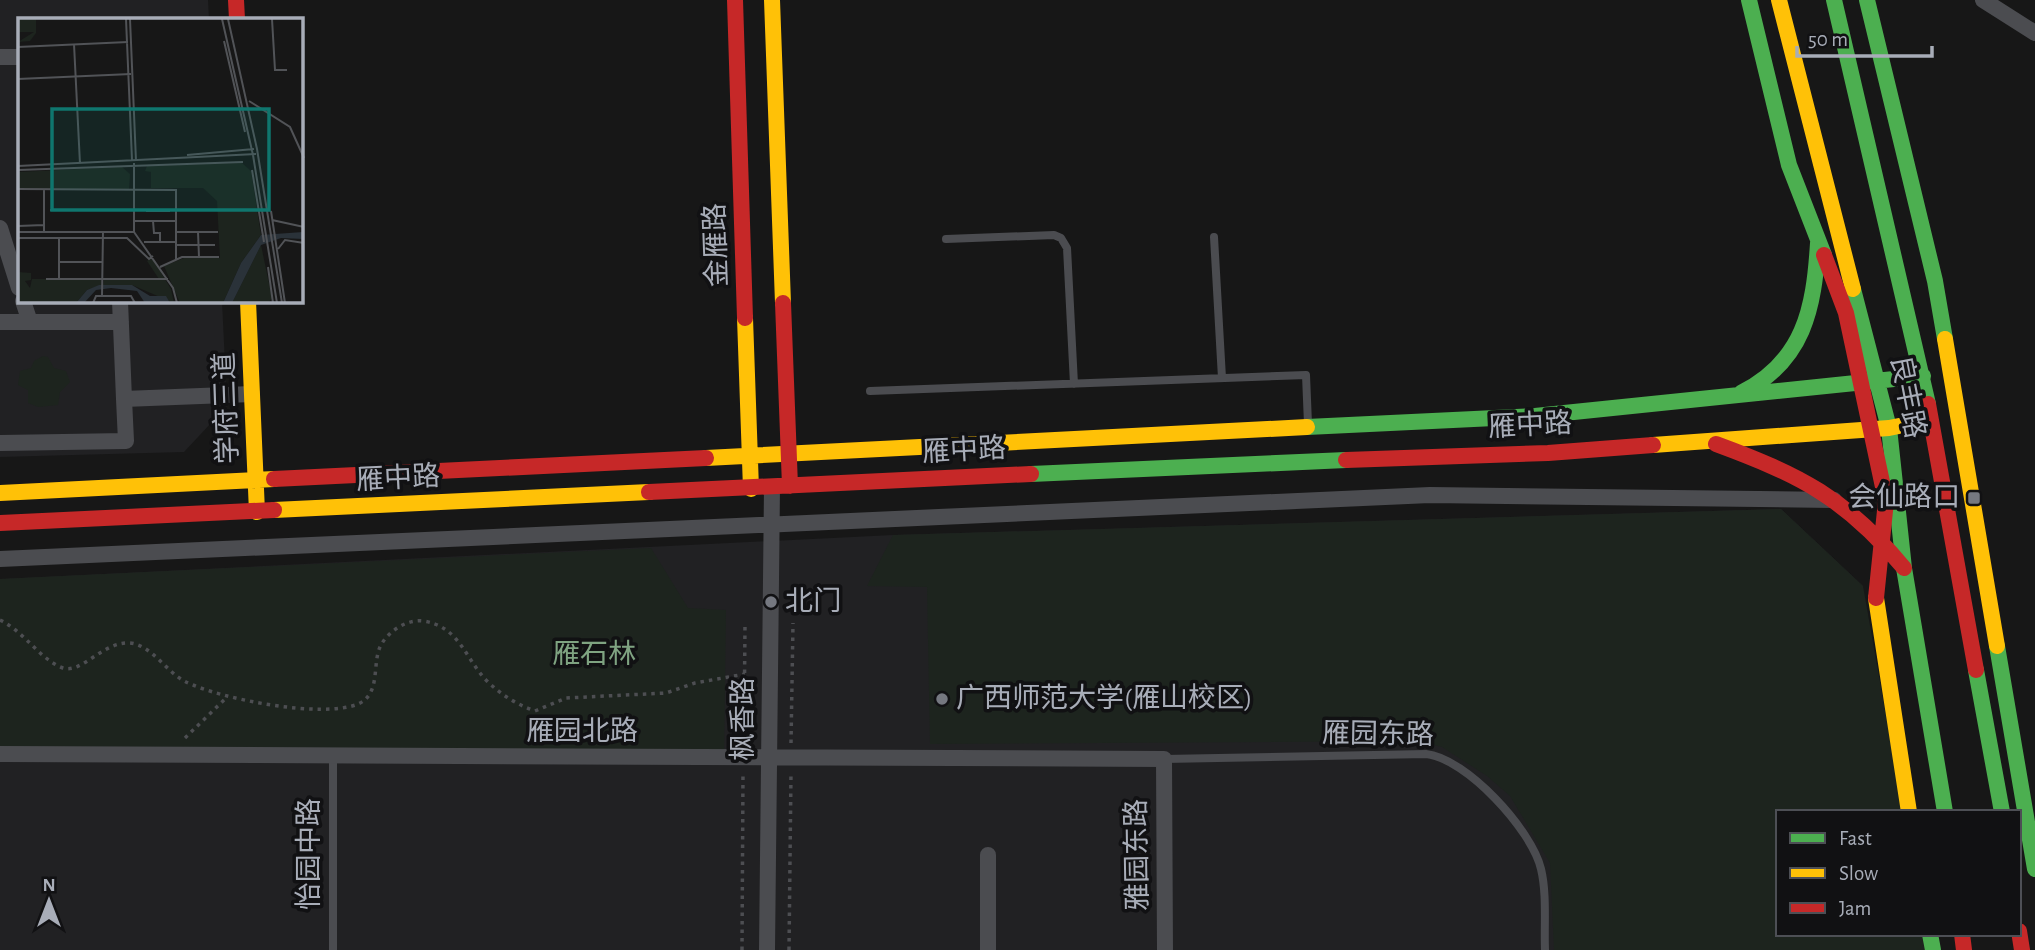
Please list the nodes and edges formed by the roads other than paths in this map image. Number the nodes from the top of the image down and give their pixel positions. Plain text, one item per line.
1 (236, 0) edge
2 (735, 0) edge
3 (772, 0) edge
4 (1749, 0) edge
5 (1779, 0) edge
6 (1835, 0) edge
7 (1867, 0) edge
8 (1983, 0) edge
9 (237, 18) edge
10 (2035, 33) edge
11 (0, 57) edge
12 (18, 57) edge
13 (1795, 58) junction
14 (1787, 154) junction
15 (0, 228) edge
16 (1214, 237) dead end
17 (946, 239) dead end
18 (1818, 243) junction
19 (18, 285) edge
20 (24, 303) edge
21 (120, 303) edge
22 (248, 303) edge
23 (0, 321) edge
24 (30, 322) junction
25 (121, 322) junction
26 (1923, 376) junction
27 (1222, 378) junction
28 (1879, 381) junction
29 (1859, 383) junction
30 (1074, 384) junction
31 (870, 391) dead end
32 (252, 394) junction
33 (1729, 398) junction
34 (124, 399) junction
35 (1929, 420) junction
36 (1308, 427) junction
37 (1889, 428) junction
38 (1869, 429) junction
39 (1704, 440) junction
40 (0, 443) edge
41 (788, 452) junction
42 (751, 454) junction
43 (256, 481) junction
44 (790, 486) junction
45 (772, 487) junction
46 (751, 489) junction
47 (0, 493) edge
48 (1839, 500) junction
49 (257, 512) junction
50 (0, 523) edge
51 (771, 525) junction
52 (1882, 539) junction
53 (0, 559) edge
54 (1904, 568) junction
55 (0, 754) edge
56 (333, 758) junction
57 (770, 759) junction
58 (1164, 759) junction
59 (1909, 810) edge
60 (1945, 810) edge
61 (2002, 810) edge
62 (988, 855) dead end
63 (2035, 869) edge
64 (333, 950) edge
65 (767, 950) edge
66 (988, 950) edge
67 (1165, 950) edge
68 (1545, 950) edge

1 - 9 main road
2 - 42 main road, 金雁路
3 - 41 main road
4 - 14 main road
5 - 13 main road, 良丰路
6 - 26 main road, 良丰路
7 - 63 main road
8 - 10 street
11 - 12 street
13 - 14 main road
13 - 28 main road, 良丰路
14 - 18 main road
15 - 19 street
16 - 27 lane
17 - 30 lane
18 - 29 main road
18 - 33 main road
20 - 24 street
21 - 25 street
22 - 32 main road, 学府三道
23 - 24 street
24 - 25 street
25 - 34 street
26 - 28 main road, 雁中路
26 - 35 main road, 良丰路
27 - 30 lane
27 - 36 lane
28 - 29 main road, 雁中路
28 - 37 main road, 良丰路
29 - 33 main road, 雁中路
29 - 38 main road
30 - 31 lane
32 - 34 street
32 - 43 main road, 学府三道
33 - 36 main road, 雁中路
34 - 40 street
35 - 37 main road, 雁中路
35 - 61 main road, 良丰路
36 - 41 main road, 雁中路
37 - 38 main road, 雁中路
37 - 54 main road, 良丰路
38 - 39 main road, 雁中路
38 - 52 main road
39 - 44 main road, 雁中路
39 - 48 main road
41 - 42 main road, 雁中路
41 - 44 main road
42 - 43 main road, 雁中路
42 - 46 main road, 金雁路
43 - 47 main road, 雁中路
43 - 49 main road, 学府三道
44 - 45 main road, 雁中路
45 - 46 main road, 雁中路
45 - 51 street, 枫香路
46 - 49 main road, 雁中路
48 - 51 street
48 - 52 main road
49 - 50 main road, 雁中路
51 - 53 street
51 - 57 street, 枫香路
52 - 54 main road
52 - 59 main road
54 - 60 main road, 良丰路
55 - 56 street, 雁园北路
56 - 57 street, 雁园北路
56 - 64 lane, 怡园中路
57 - 58 street, 雁园北路
57 - 65 street, 枫香路
58 - 67 street, 雅园东路
58 - 68 lane, 雁园东路
62 - 66 street

